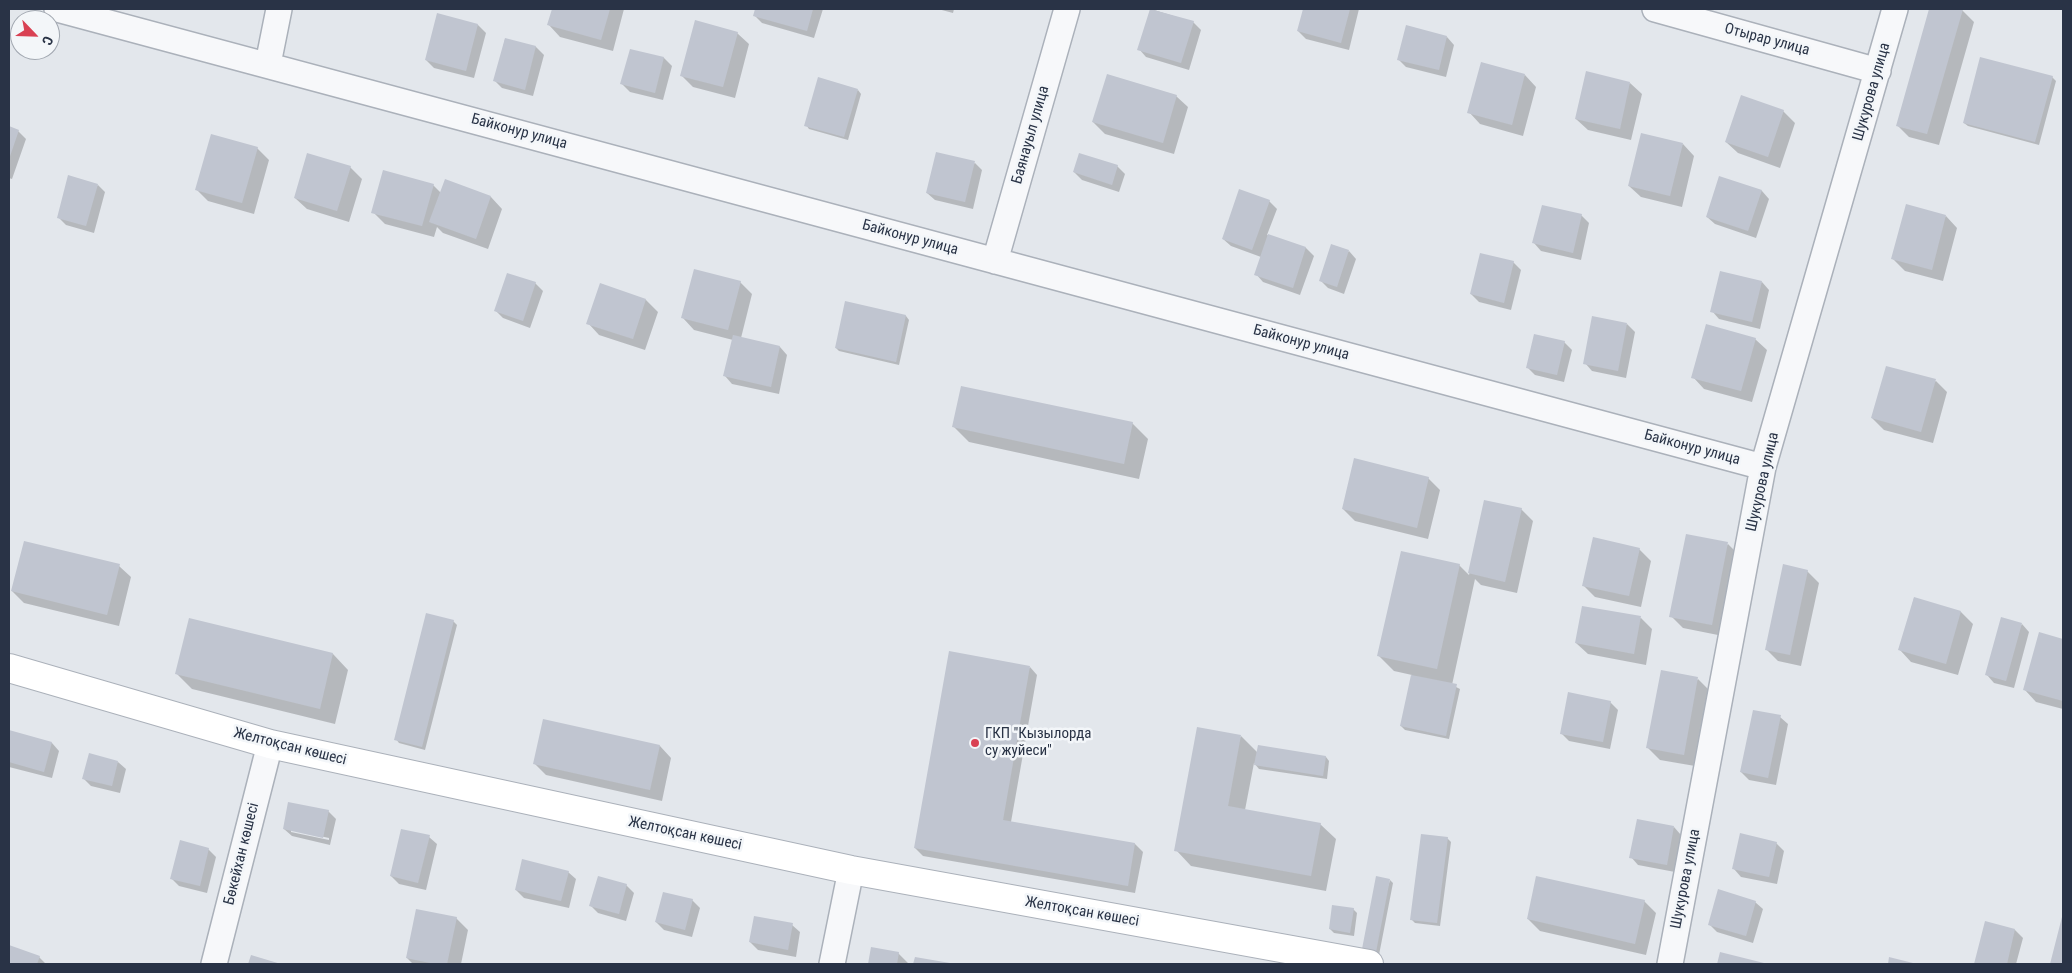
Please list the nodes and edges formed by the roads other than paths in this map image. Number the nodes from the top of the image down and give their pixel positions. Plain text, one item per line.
1 (57, 9) edge
2 (279, 9) edge
3 (1067, 9) edge
4 (1655, 9) edge
5 (1895, 9) edge
6 (268, 64) junction
7 (1878, 71) junction
8 (995, 261) junction
9 (1763, 467) junction
10 (9, 668) edge
11 (270, 744) junction
12 (851, 870) junction
13 (214, 964) edge
14 (832, 964) edge
15 (1370, 964) edge
16 (1670, 964) edge

1 - 6 street, Байконур улица
2 - 6 street
3 - 8 street, Баянауыл улица
4 - 7 street, Отырар улица
5 - 7 street, Шукурова улица
6 - 8 street, Байконур улица
7 - 9 street, Шукурова улица
8 - 9 street, Байконур улица
9 - 16 street, Шукурова улица
10 - 11 street, Желтоқсан көшесі
11 - 12 street, Желтоқсан көшесі
11 - 13 street, Бөкейхан көшесі
12 - 14 street
12 - 15 street, Желтоқсан көшесі

